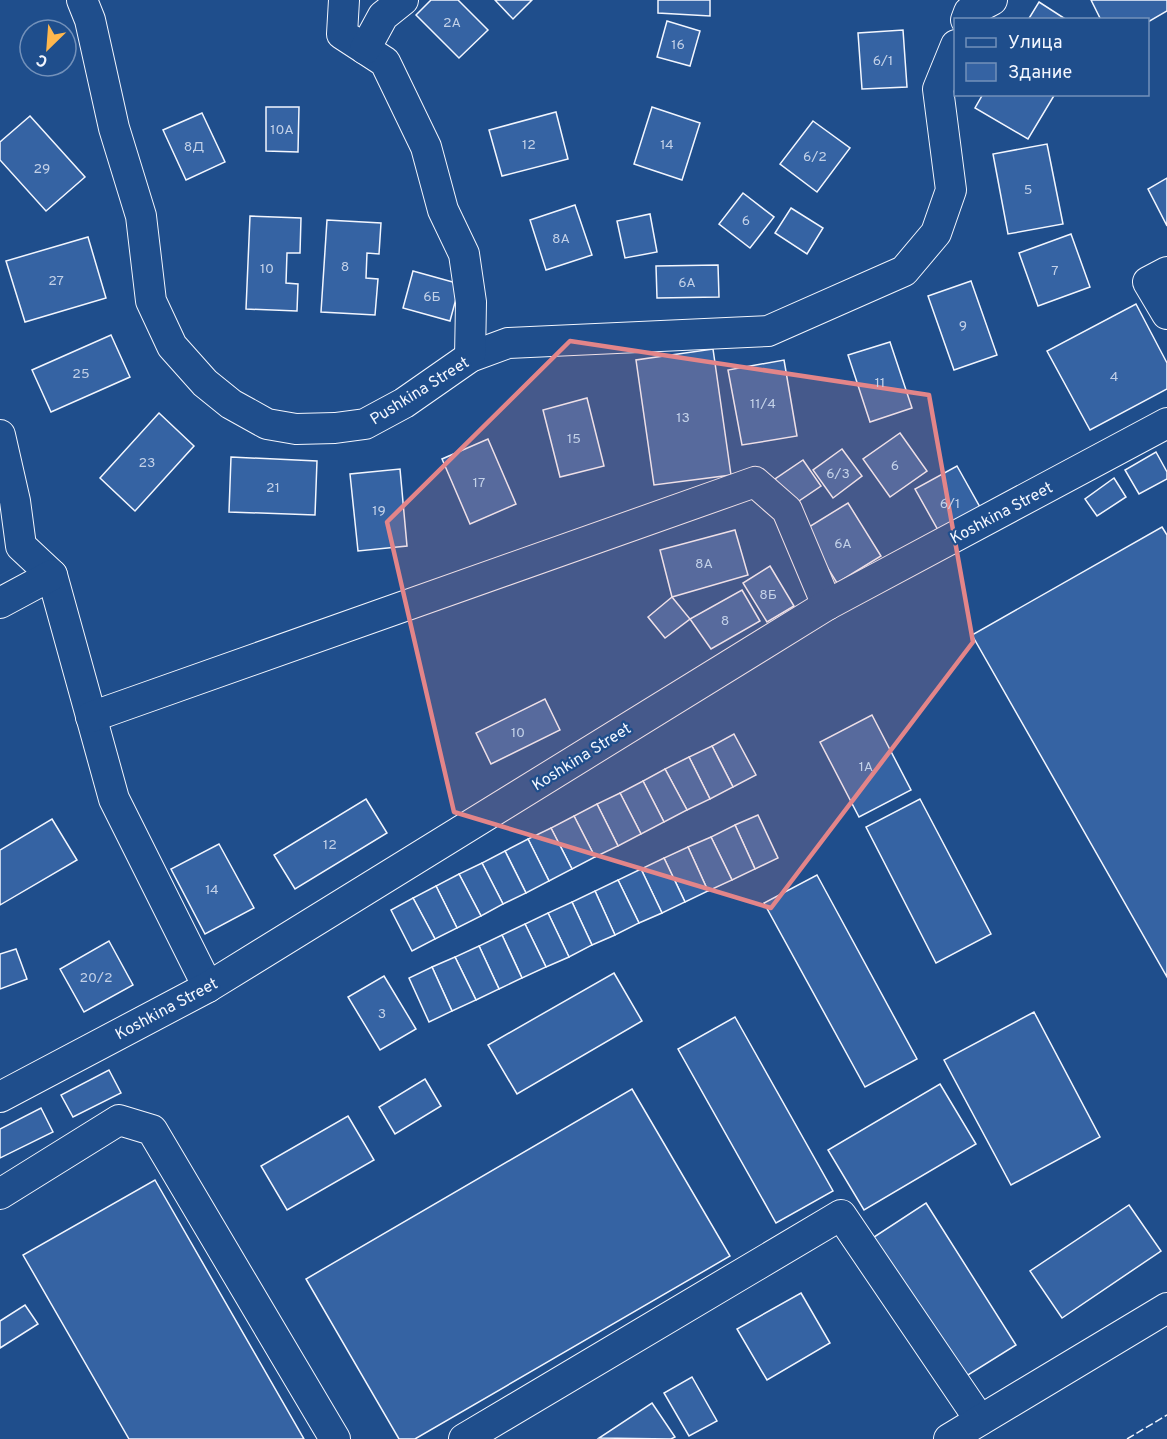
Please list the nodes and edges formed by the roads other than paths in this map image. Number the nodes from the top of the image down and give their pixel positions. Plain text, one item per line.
1 (82, 0) edge
2 (344, 0) edge
3 (403, 0) edge
4 (992, 0) edge
5 (967, 18) edge
6 (365, 48) junction
7 (954, 50) edge
8 (1167, 272) edge
9 (1167, 314) edge
10 (470, 357) junction
11 (1167, 423) edge
12 (0, 435) edge
13 (52, 575) junction
14 (0, 603) edge
15 (826, 605) junction
16 (91, 717) junction
17 (208, 987) junction
18 (0, 1096) edge
19 (0, 1194) edge
20 (1167, 1308) edge
21 (980, 1420) junction
22 (335, 1439) edge
23 (464, 1439) edge
24 (949, 1439) edge

1 - 10 street, Pushkina Street
2 - 6 street
3 - 6 street
4 - 5 street
6 - 10 street
7 - 10 street, Pushkina Street
8 - 9 street
11 - 15 street, Koshkina Street
12 - 13 street
13 - 14 street
13 - 16 street
15 - 16 street
15 - 17 street, Koshkina Street
16 - 17 street
17 - 18 street, Koshkina Street
19 - 22 street
20 - 21 street
21 - 23 street
21 - 24 street

